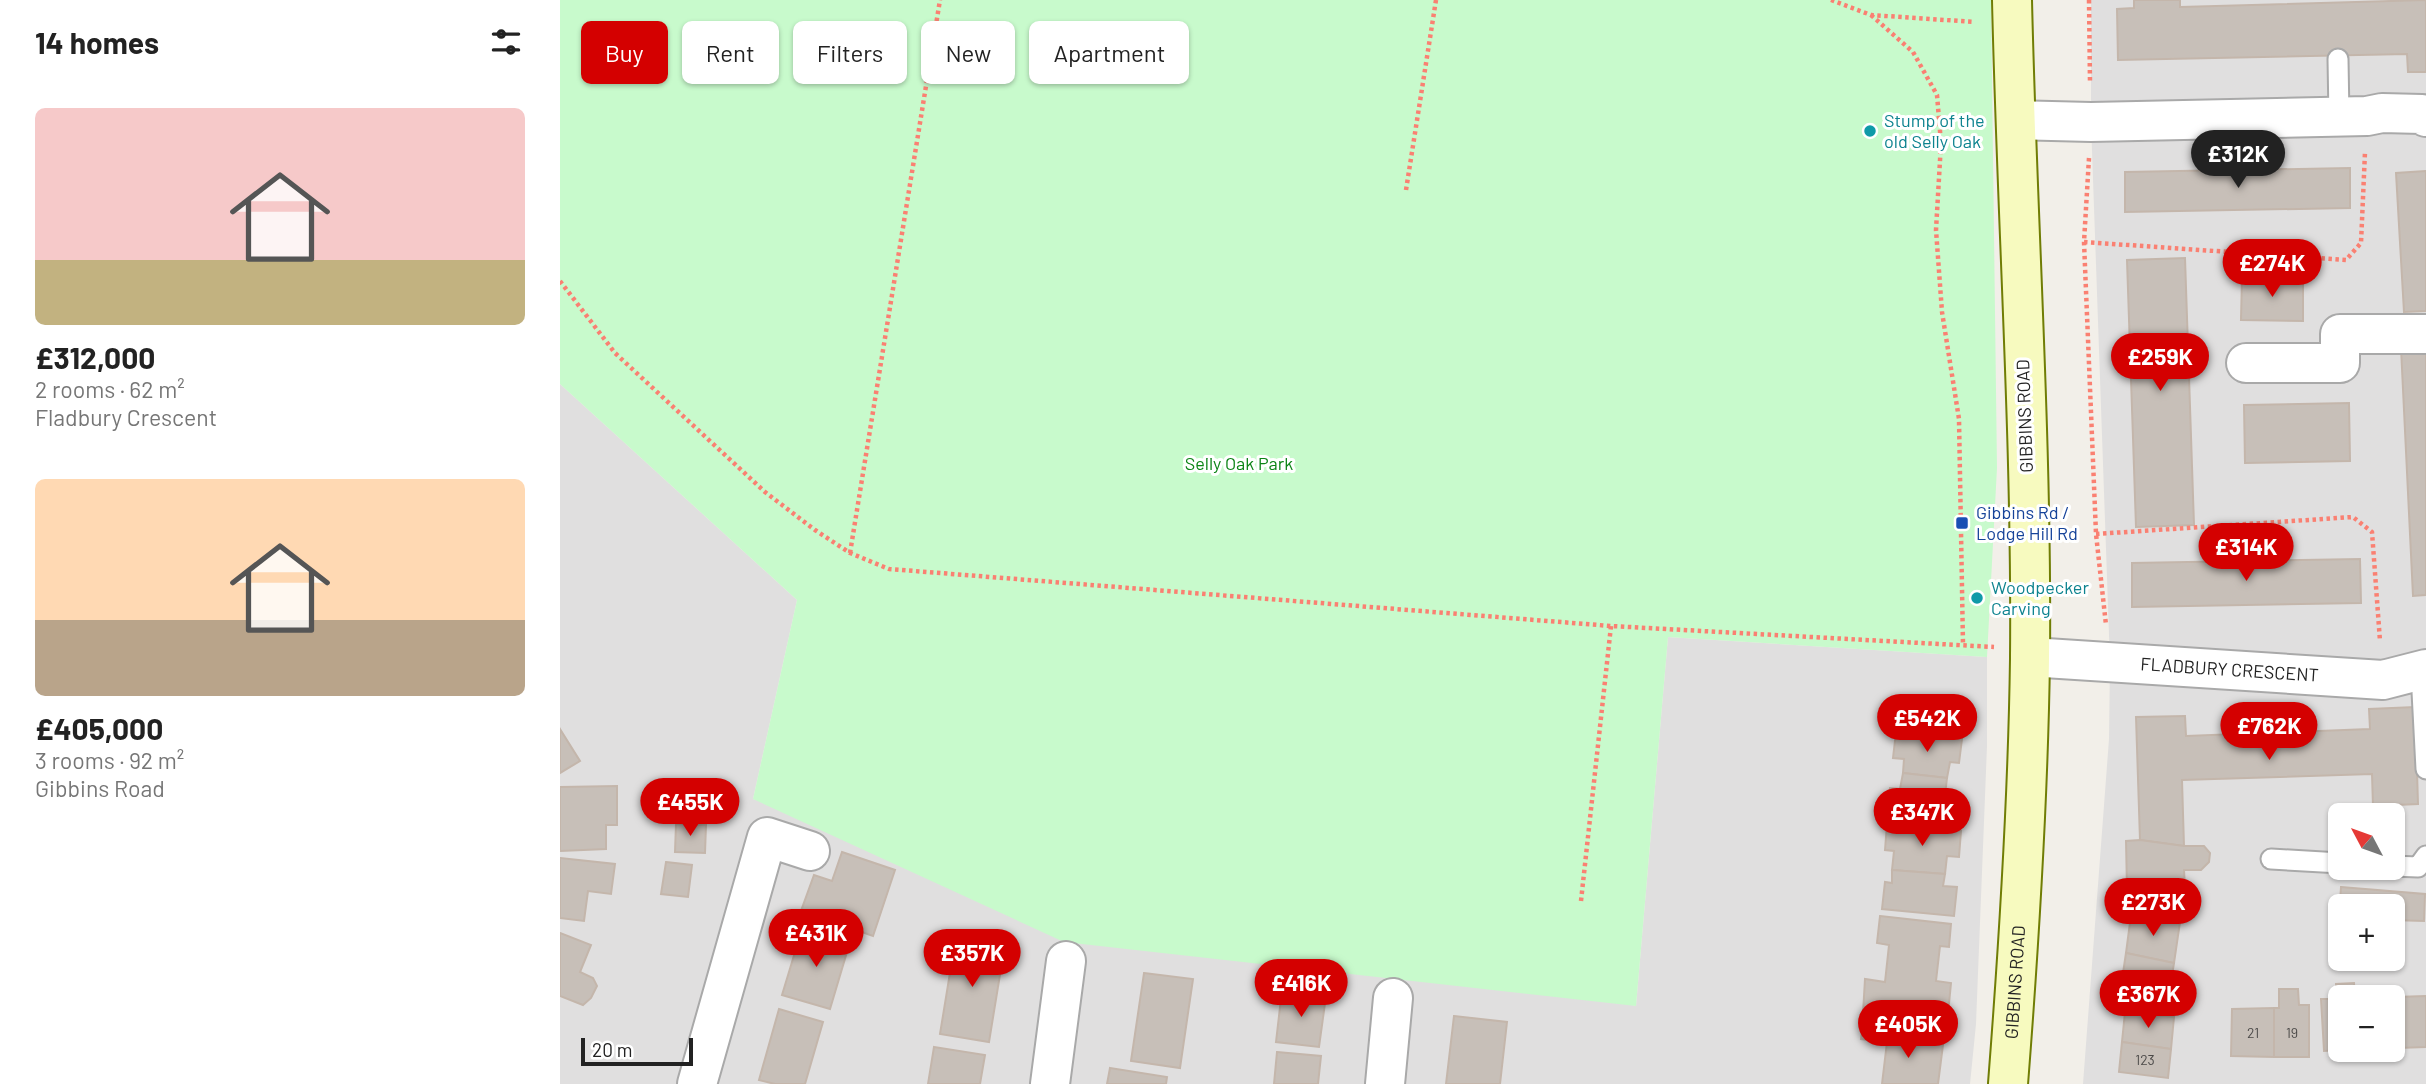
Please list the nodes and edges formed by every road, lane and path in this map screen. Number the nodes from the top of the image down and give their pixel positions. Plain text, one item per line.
1 (940, 0) edge
2 (1436, 0) edge
3 (1831, 0) edge
4 (2089, 0) edge
5 (2012, 12) edge
6 (1871, 15) junction
7 (2338, 59) dead end
8 (2353, 116) junction
9 (2426, 117) edge
10 (2017, 120) junction
11 (2091, 122) junction
12 (1406, 191) dead end
13 (2084, 242) junction
14 (560, 281) edge
15 (2426, 334) edge
16 (2246, 363) dead end
17 (2096, 534) junction
18 (850, 553) junction
19 (1611, 626) junction
20 (2030, 657) junction
21 (2110, 663) junction
22 (2424, 671) edge
23 (2383, 680) junction
24 (2426, 769) edge
25 (810, 850) dead end
26 (2426, 856) edge
27 (2271, 859) dead end
28 (2328, 862) edge
29 (2405, 866) edge
30 (1581, 901) dead end
31 (1066, 961) dead end
32 (1392, 998) dead end
33 (697, 1084) edge
34 (1050, 1084) edge
35 (1385, 1084) edge
36 (2008, 1084) edge

1 - 18 path
2 - 12 path
3 - 6 path
4 - 11 path
5 - 6 path
5 - 10 street, GIBBINS ROAD
6 - 19 path
7 - 8 lane
8 - 9 street
8 - 11 street
8 - 13 path
10 - 11 street
10 - 20 street, GIBBINS ROAD
11 - 13 path
13 - 17 path
14 - 18 path
15 - 16 street
17 - 21 path
17 - 23 path
18 - 19 path
19 - 30 path
20 - 21 street, FLADBURY CRESCENT
20 - 36 street, GIBBINS ROAD
21 - 23 street, FLADBURY CRESCENT
22 - 23 street, FLADBURY CRESCENT
22 - 24 lane
25 - 33 street
26 - 29 lane
27 - 28 lane
31 - 34 street
32 - 35 street

